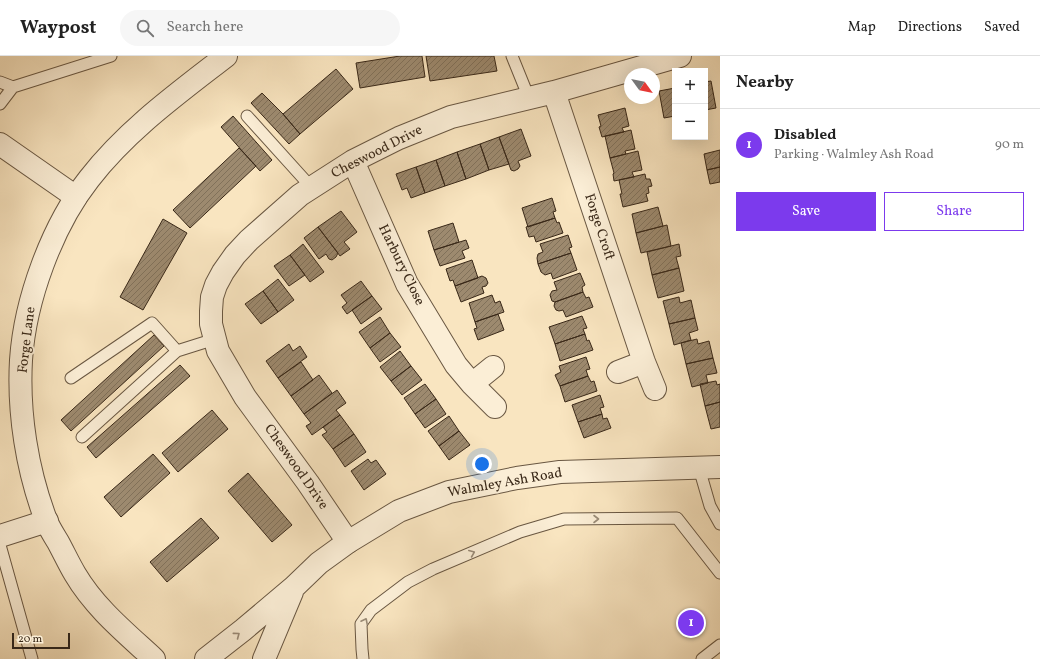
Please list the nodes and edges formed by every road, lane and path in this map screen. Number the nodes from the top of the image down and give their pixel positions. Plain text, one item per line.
1 (111, 56) edge
2 (226, 56) edge
3 (512, 56) edge
4 (680, 56) edge
5 (0, 82) edge
6 (13, 87) junction
7 (554, 92) junction
8 (529, 98) junction
9 (0, 104) edge
10 (247, 116) dead end
11 (0, 144) edge
12 (353, 161) junction
13 (312, 188) junction
14 (76, 197) junction
15 (215, 339) junction
16 (178, 351) junction
17 (644, 362) junction
18 (493, 367) dead end
19 (618, 372) dead end
20 (71, 378) dead end
21 (472, 384) junction
22 (655, 389) dead end
23 (495, 407) dead end
24 (82, 437) dead end
25 (710, 468) edge
26 (47, 521) junction
27 (720, 524) edge
28 (0, 536) edge
29 (348, 542) junction
30 (0, 545) edge
31 (720, 573) edge
32 (294, 587) junction
33 (720, 645) edge
34 (32, 659) edge
35 (154, 659) edge
36 (206, 659) edge
37 (264, 659) edge
38 (363, 659) edge
39 (702, 659) edge

1 - 6 lane
2 - 14 street, Forge Lane
3 - 8 lane
4 - 7 street, Cheswood Drive
5 - 6 lane
6 - 9 lane
7 - 8 street, Cheswood Drive
7 - 17 street, Forge Croft
8 - 12 street, Cheswood Drive
10 - 13 lane
11 - 14 street
12 - 13 street, Cheswood Drive
12 - 21 street, Harbury Close
13 - 15 street, Cheswood Drive
14 - 26 street, Forge Lane
15 - 16 lane
15 - 29 street, Cheswood Drive
16 - 20 lane
16 - 24 lane
17 - 19 street
17 - 22 street, Forge Croft
18 - 21 street
21 - 23 street, Harbury Close
25 - 27 lane
25 - 29 street, Walmley Ash Road
26 - 28 street
26 - 35 street, Forge Lane
29 - 32 street, Walmley Ash Road
30 - 34 lane
38 -> 31 lane
36 -> 32 street, Walmley Ash Road
32 - 37 street, Walmley Ash Road
33 - 39 lane

